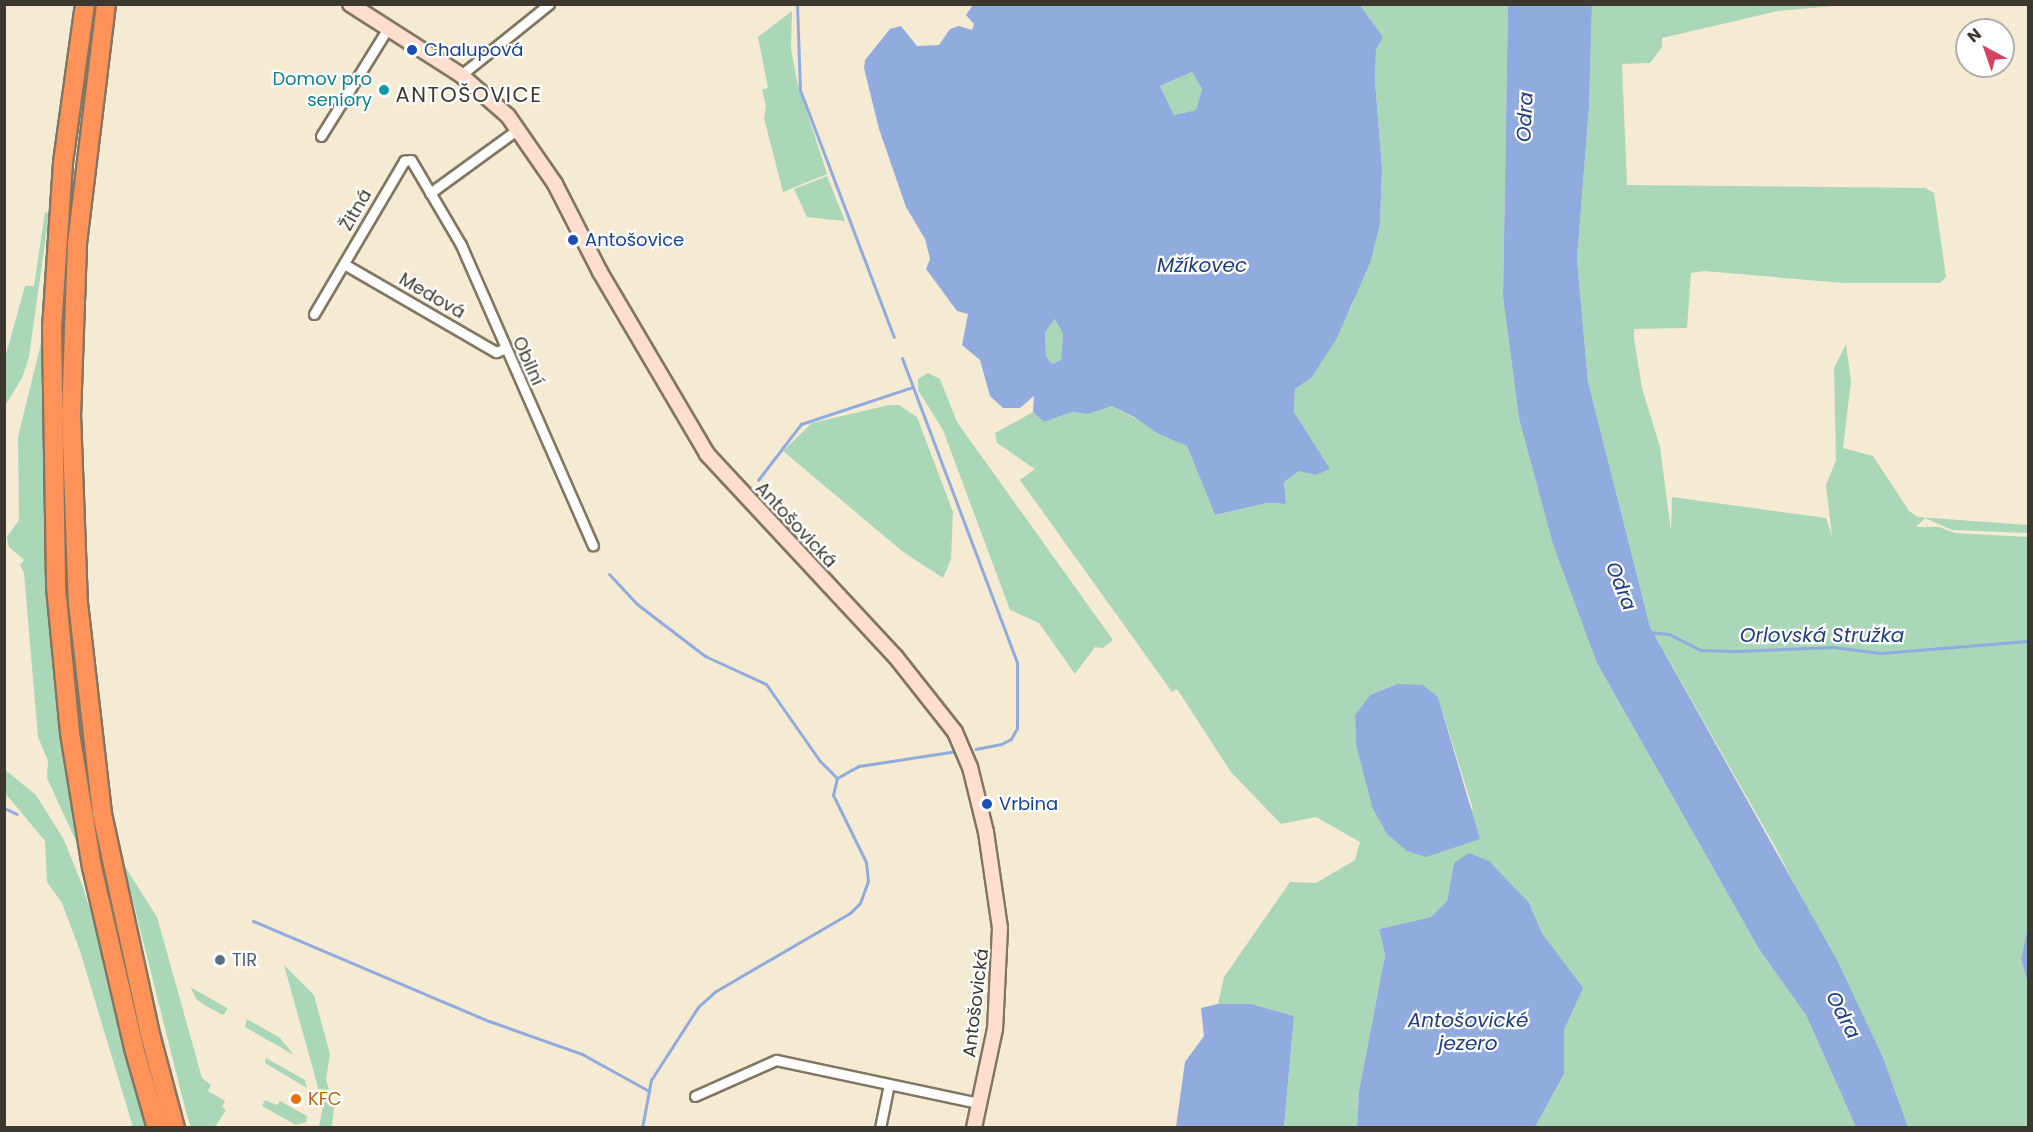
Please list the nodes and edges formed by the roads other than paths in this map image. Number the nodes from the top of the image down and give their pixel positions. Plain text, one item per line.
1 (85, 4) edge
2 (106, 4) edge
3 (350, 4) edge
4 (549, 4) edge
5 (385, 26) junction
6 (461, 75) junction
7 (518, 129) junction
8 (321, 136) dead end
9 (430, 193) junction
10 (344, 264) junction
11 (314, 314) dead end
12 (504, 349) junction
13 (593, 545) dead end
14 (889, 1084) junction
15 (695, 1096) dead end
16 (979, 1103) junction
17 (157, 1128) edge
18 (175, 1128) edge
19 (880, 1128) edge
20 (974, 1128) edge

1 - 17 highway
2 - 18 highway
3 - 5 street, Antošovická
4 - 6 street
5 - 6 street, Antošovická
5 - 8 street
6 - 7 street, Antošovická
7 - 9 street
7 - 16 street, Antošovická
9 - 10 street, Žitná
9 - 12 street, Obilní
10 - 11 street, Žitná
10 - 12 street, Medová
12 - 13 street, Obilní
14 - 15 street
14 - 16 street
14 - 19 street
16 - 20 street, Antošovická

